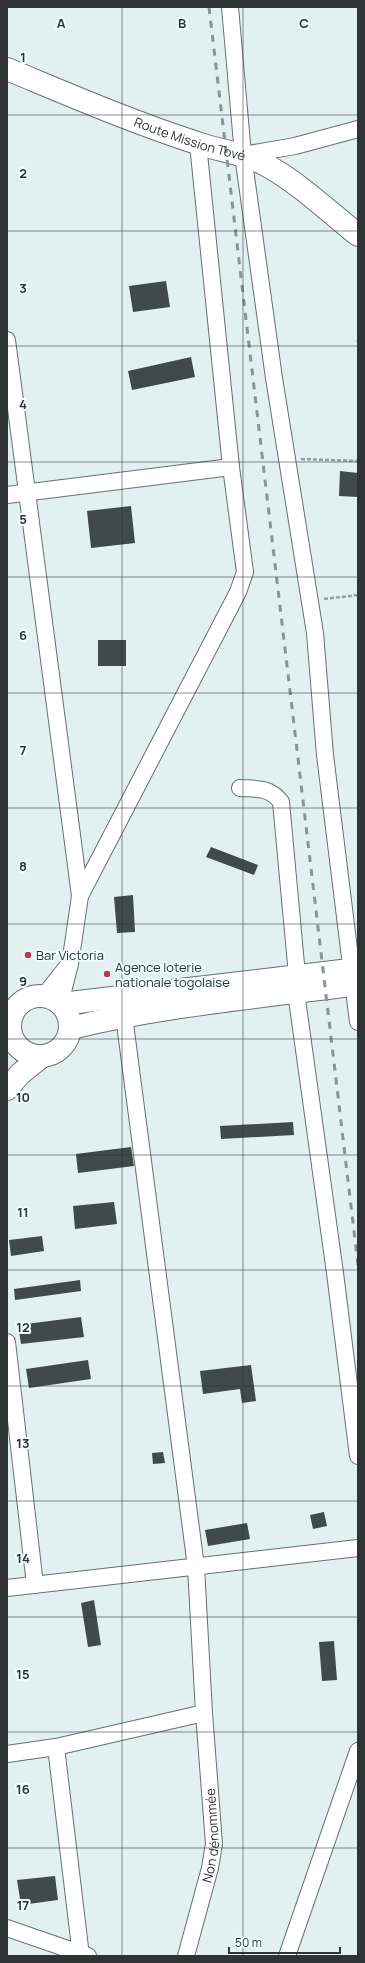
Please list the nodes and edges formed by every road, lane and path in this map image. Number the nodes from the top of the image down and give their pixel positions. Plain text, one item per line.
1 (230, 7) edge
2 (7, 69) edge
3 (358, 129) edge
4 (198, 144) junction
5 (243, 155) junction
6 (358, 235) edge
7 (7, 340) edge
8 (286, 459) junction
9 (358, 461) edge
10 (231, 467) junction
11 (27, 492) junction
12 (7, 495) edge
13 (358, 595) edge
14 (310, 601) junction
15 (240, 788) dead end
16 (80, 896) junction
17 (355, 977) edge
18 (297, 984) junction
19 (55, 1001) junction
20 (124, 1016) junction
21 (358, 1022) edge
22 (9, 1023) edge
23 (71, 1028) junction
24 (41, 1057) junction
25 (7, 1089) edge
26 (7, 1342) edge
27 (358, 1456) edge
28 (358, 1548) edge
29 (196, 1567) junction
30 (35, 1585) junction
31 (7, 1588) edge
32 (204, 1713) junction
33 (56, 1747) junction
34 (358, 1751) edge
35 (7, 1754) edge
36 (7, 1928) edge
37 (83, 1955) edge
38 (186, 1956) edge
39 (287, 1956) edge

1 - 5 street
2 - 4 main road, Route Mission Tové
3 - 5 street
4 - 5 main road, Route Mission Tové
4 - 10 street
5 - 6 main road, Route Mission Tové
5 - 8 street
7 - 11 street
8 - 9 path
8 - 14 street
10 - 11 street
10 - 16 street
11 - 12 street
11 - 16 street
13 - 14 path
14 - 17 street
15 - 18 street
16 - 19 street
17 - 18 main road
17 - 21 street
18 - 19 main road
18 - 20 main road
18 - 27 street
19 - 22 main road
19 - 23 main road
20 - 23 main road
20 - 29 street, Non dénommée
22 - 24 main road
23 - 24 main road
24 - 25 main road
26 - 30 street
28 - 29 street
29 - 30 street
29 - 32 street, Non dénommée
30 - 31 street
32 - 33 street
32 - 38 street, Non dénommée
33 - 35 street
33 - 37 street
34 - 39 street
36 - 37 street

